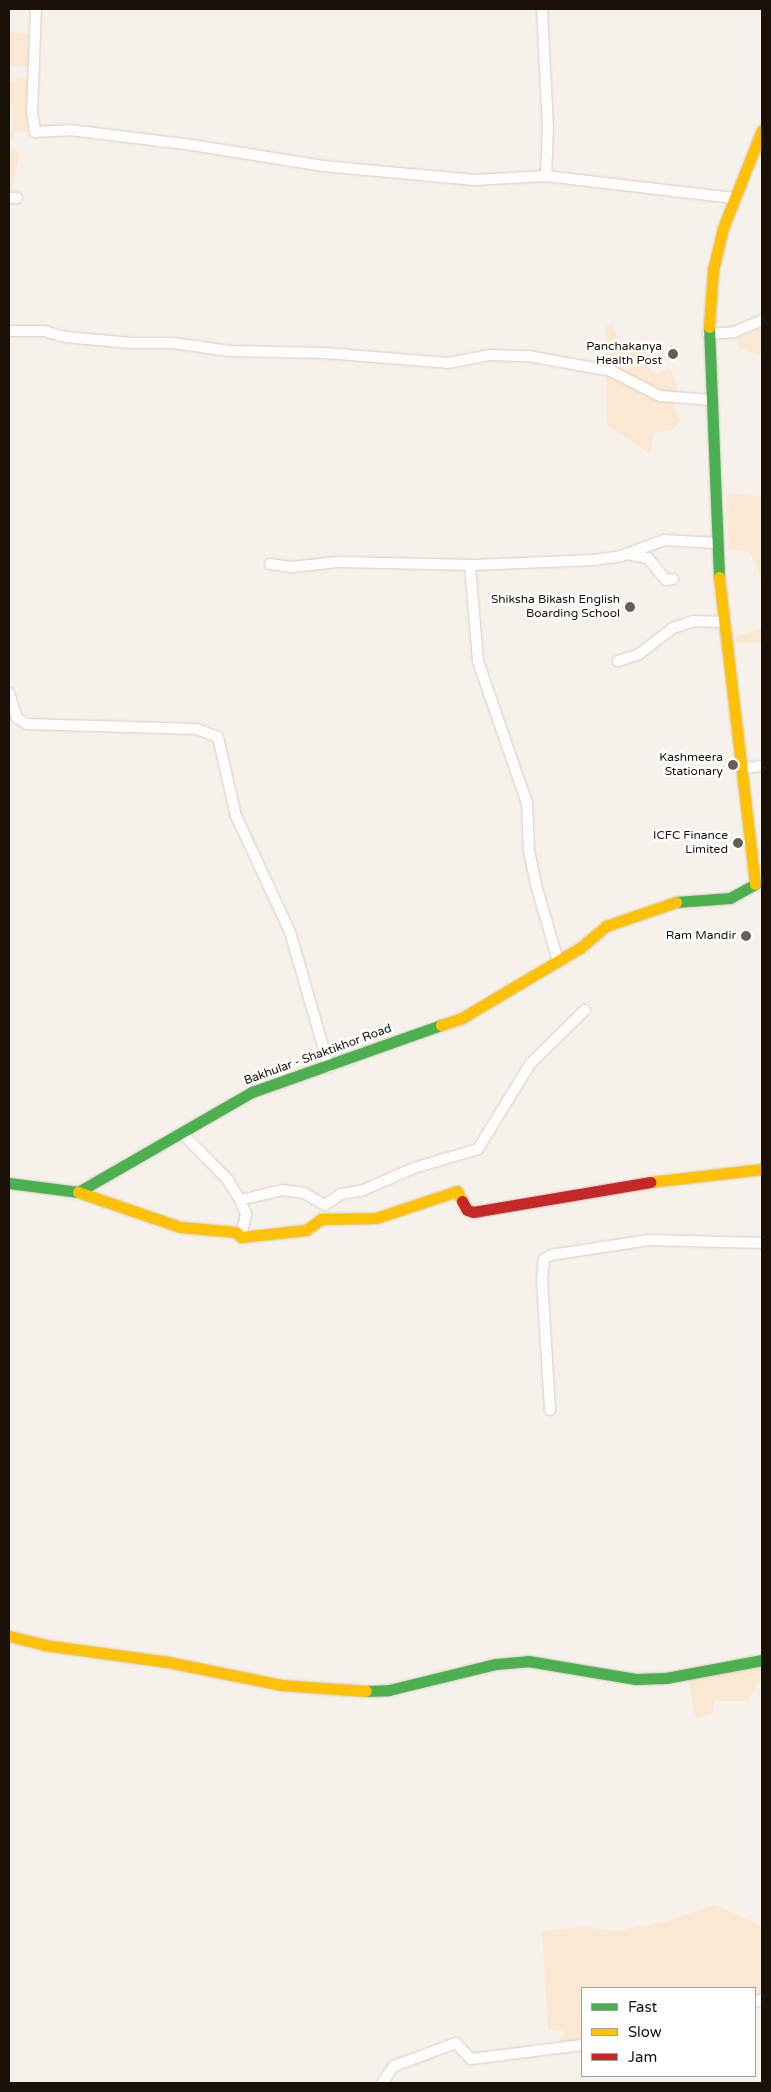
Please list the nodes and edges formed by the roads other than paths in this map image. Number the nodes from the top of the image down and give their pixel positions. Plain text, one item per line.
1 (36, 9) edge
2 (542, 9) edge
3 (762, 130) edge
4 (546, 176) junction
5 (733, 198) junction
6 (762, 320) edge
7 (9, 331) edge
8 (708, 334) junction
9 (712, 400) junction
10 (716, 543) junction
11 (625, 554) junction
12 (270, 564) dead end
13 (470, 565) junction
14 (672, 579) dead end
15 (723, 622) junction
16 (618, 661) dead end
17 (9, 693) edge
18 (762, 766) edge
19 (744, 768) junction
20 (759, 887) edge
21 (558, 961) junction
22 (585, 1010) dead end
23 (329, 1067) junction
24 (182, 1134) junction
25 (762, 1169) edge
26 (9, 1183) edge
27 (78, 1192) junction
28 (240, 1200) junction
29 (241, 1237) junction
30 (762, 1242) edge
31 (550, 1410) dead end
32 (9, 1636) edge
33 (762, 1660) edge
34 (581, 2045) edge
35 (382, 2083) edge

1 - 4 street
2 - 4 street
3 - 5 street
4 - 5 street
5 - 8 street
6 - 8 street
7 - 9 street
8 - 9 street
9 - 10 street
10 - 11 street
10 - 15 street
11 - 13 street
11 - 14 street
12 - 13 street
13 - 21 street
15 - 16 street
15 - 19 street
17 - 23 street
18 - 19 street
19 - 20 street
20 - 21 street, Bakhular - Shaktikhor Road
21 - 23 street, Bakhular - Shaktikhor Road
22 - 28 street
23 - 24 street, Bakhular - Shaktikhor Road
24 - 27 street, Bakhular - Shaktikhor Road
24 - 28 street
25 - 29 street
26 - 27 street
27 - 29 street
28 - 29 street
30 - 31 street
32 - 33 street
34 - 35 street

